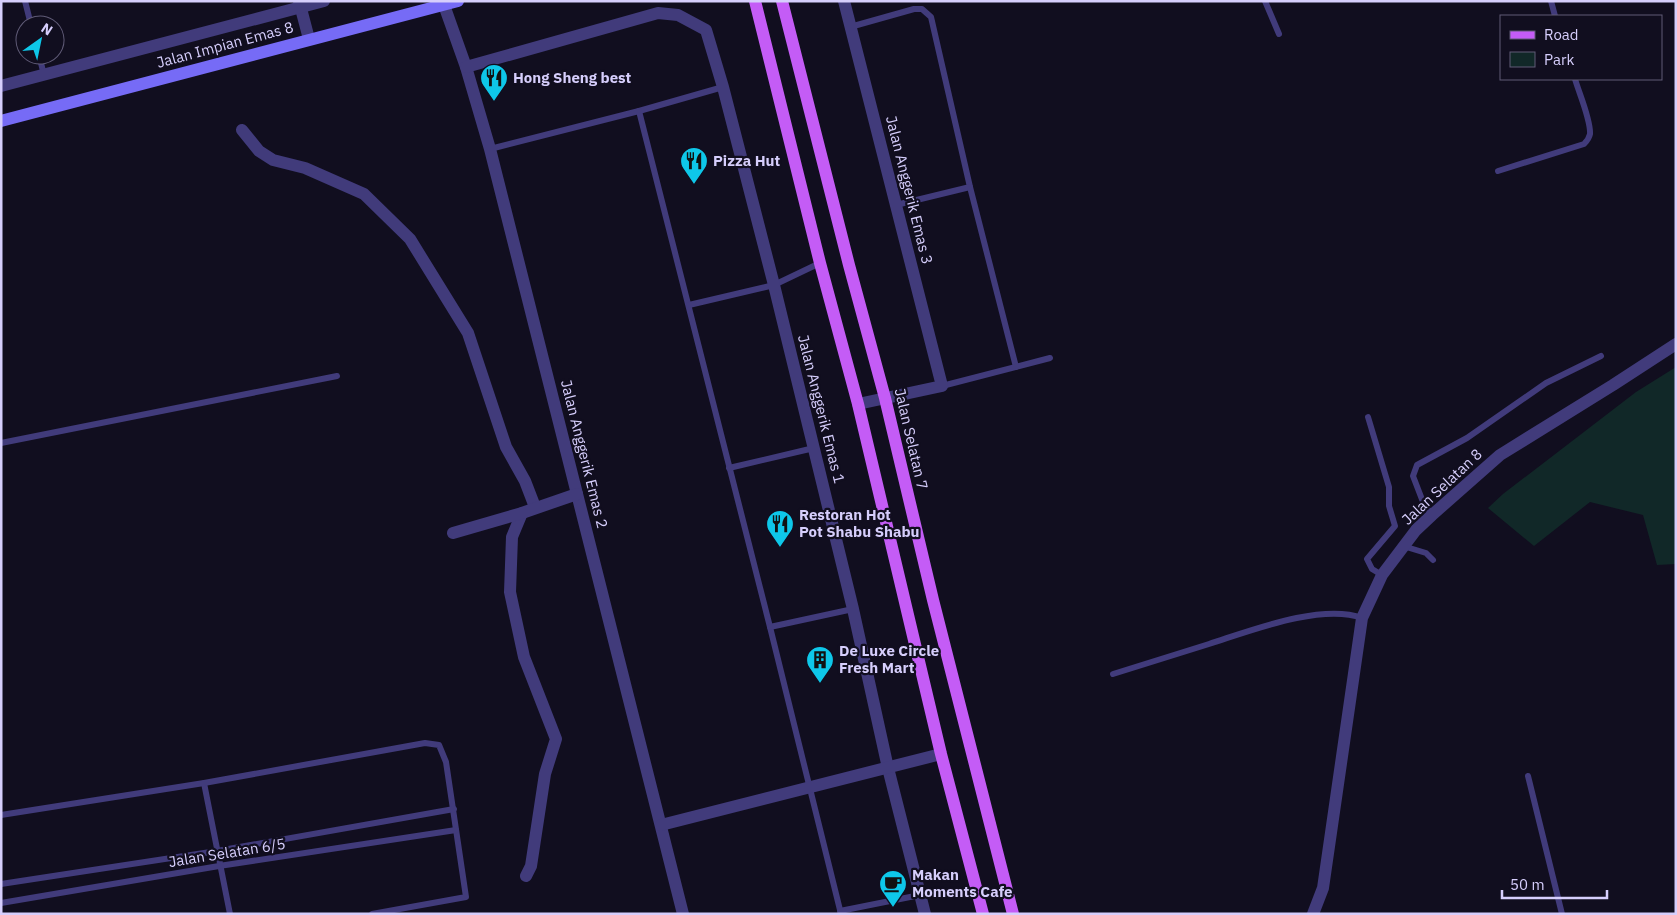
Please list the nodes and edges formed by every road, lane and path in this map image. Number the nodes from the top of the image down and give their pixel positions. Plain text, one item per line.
1 (25, 1) edge
2 (324, 1) edge
3 (458, 1) edge
4 (755, 1) edge
5 (782, 1) edge
6 (844, 1) edge
7 (1265, 1) edge
8 (1551, 1) edge
9 (300, 4) edge
10 (444, 5) junction
11 (28, 15) edge
12 (1555, 15) edge
13 (850, 28) junction
14 (1279, 34) dead end
15 (309, 39) junction
16 (42, 65) edge
17 (466, 67) junction
18 (44, 74) junction
19 (1575, 80) edge
20 (1, 86) edge
21 (723, 87) junction
22 (639, 111) junction
23 (1, 120) edge
24 (242, 130) dead end
25 (490, 149) junction
26 (1498, 171) dead end
27 (970, 187) junction
28 (896, 205) junction
29 (820, 263) junction
30 (774, 285) junction
31 (689, 305) junction
32 (1676, 344) edge
33 (1601, 356) dead end
34 (1050, 358) dead end
35 (1016, 367) junction
36 (337, 376) dead end
37 (942, 386) junction
38 (885, 398) junction
39 (858, 404) junction
40 (1368, 417) dead end
41 (1, 442) edge
42 (814, 448) junction
43 (729, 468) junction
44 (577, 494) junction
45 (535, 507) junction
46 (522, 513) junction
47 (1432, 515) junction
48 (453, 533) dead end
49 (1403, 546) junction
50 (1433, 560) dead end
51 (1382, 575) junction
52 (853, 609) junction
53 (1362, 618) junction
54 (770, 627) junction
55 (1113, 674) dead end
56 (941, 754) junction
57 (888, 768) junction
58 (1528, 776) dead end
59 (204, 782) junction
60 (810, 788) junction
61 (454, 809) junction
62 (1, 815) edge
63 (661, 825) junction
64 (456, 830) junction
65 (217, 851) junction
66 (219, 866) junction
67 (526, 876) dead end
68 (1, 884) edge
69 (920, 895) junction
70 (1, 902) edge
71 (840, 912) edge
72 (230, 914) edge
73 (372, 914) edge
74 (683, 914) edge
75 (925, 914) edge
76 (983, 914) edge
77 (1013, 914) edge
78 (1313, 914) edge
79 (1562, 914) edge

1 - 11 lane
2 - 9 street
3 - 10 street, Jalan Impian Emas 8
4 - 29 main road
5 - 38 main road, Jalan Selatan 7
6 - 13 street, Jalan Anggerik Emas 3
7 - 14 lane
8 - 12 lane
9 - 15 street
9 - 18 street
10 - 15 street, Jalan Impian Emas 8
10 - 17 street, Jalan Anggerik Emas 2
13 - 27 lane
13 - 28 street, Jalan Anggerik Emas 3
15 - 23 street, Jalan Impian Emas 8
16 - 18 lane
17 - 21 street, Jalan Anggerik Emas 1
17 - 25 street, Jalan Anggerik Emas 2
18 - 20 street
19 - 26 lane
21 - 22 lane
21 - 30 street, Jalan Anggerik Emas 1
22 - 25 lane
22 - 31 lane
24 - 45 street
25 - 44 street, Jalan Anggerik Emas 2
27 - 28 lane
27 - 35 lane
28 - 37 street, Jalan Anggerik Emas 3
29 - 30 lane
29 - 39 main road
30 - 31 lane
30 - 42 street, Jalan Anggerik Emas 1
31 - 43 lane
32 - 47 street, Jalan Selatan 8
33 - 47 lane
34 - 35 lane
35 - 37 lane
36 - 41 lane
37 - 38 street
38 - 39 street
38 - 77 main road, Jalan Selatan 7
39 - 56 main road
40 - 51 lane
42 - 43 lane
42 - 52 street, Jalan Anggerik Emas 1
43 - 54 lane
44 - 45 street
44 - 63 street, Jalan Anggerik Emas 2
45 - 46 street
46 - 48 street
46 - 67 street
47 - 49 street, Jalan Selatan 8
49 - 50 lane
49 - 51 street, Jalan Selatan 8
51 - 53 street, Jalan Selatan 8
52 - 54 lane
52 - 57 street, Jalan Anggerik Emas 1
53 - 55 lane
53 - 78 street, Jalan Selatan 8
54 - 60 lane
56 - 57 street
56 - 76 main road
57 - 60 street
57 - 69 street, Jalan Anggerik Emas 1
58 - 79 lane
59 - 61 lane
59 - 62 lane
59 - 65 lane
60 - 63 street
60 - 71 lane
61 - 64 lane
61 - 65 lane
63 - 74 street, Jalan Anggerik Emas 2
64 - 66 lane, Jalan Selatan 6/5
64 - 73 lane
65 - 66 lane
65 - 68 lane
66 - 70 lane, Jalan Selatan 6/5
66 - 72 lane
69 - 71 lane
69 - 75 street, Jalan Anggerik Emas 1

